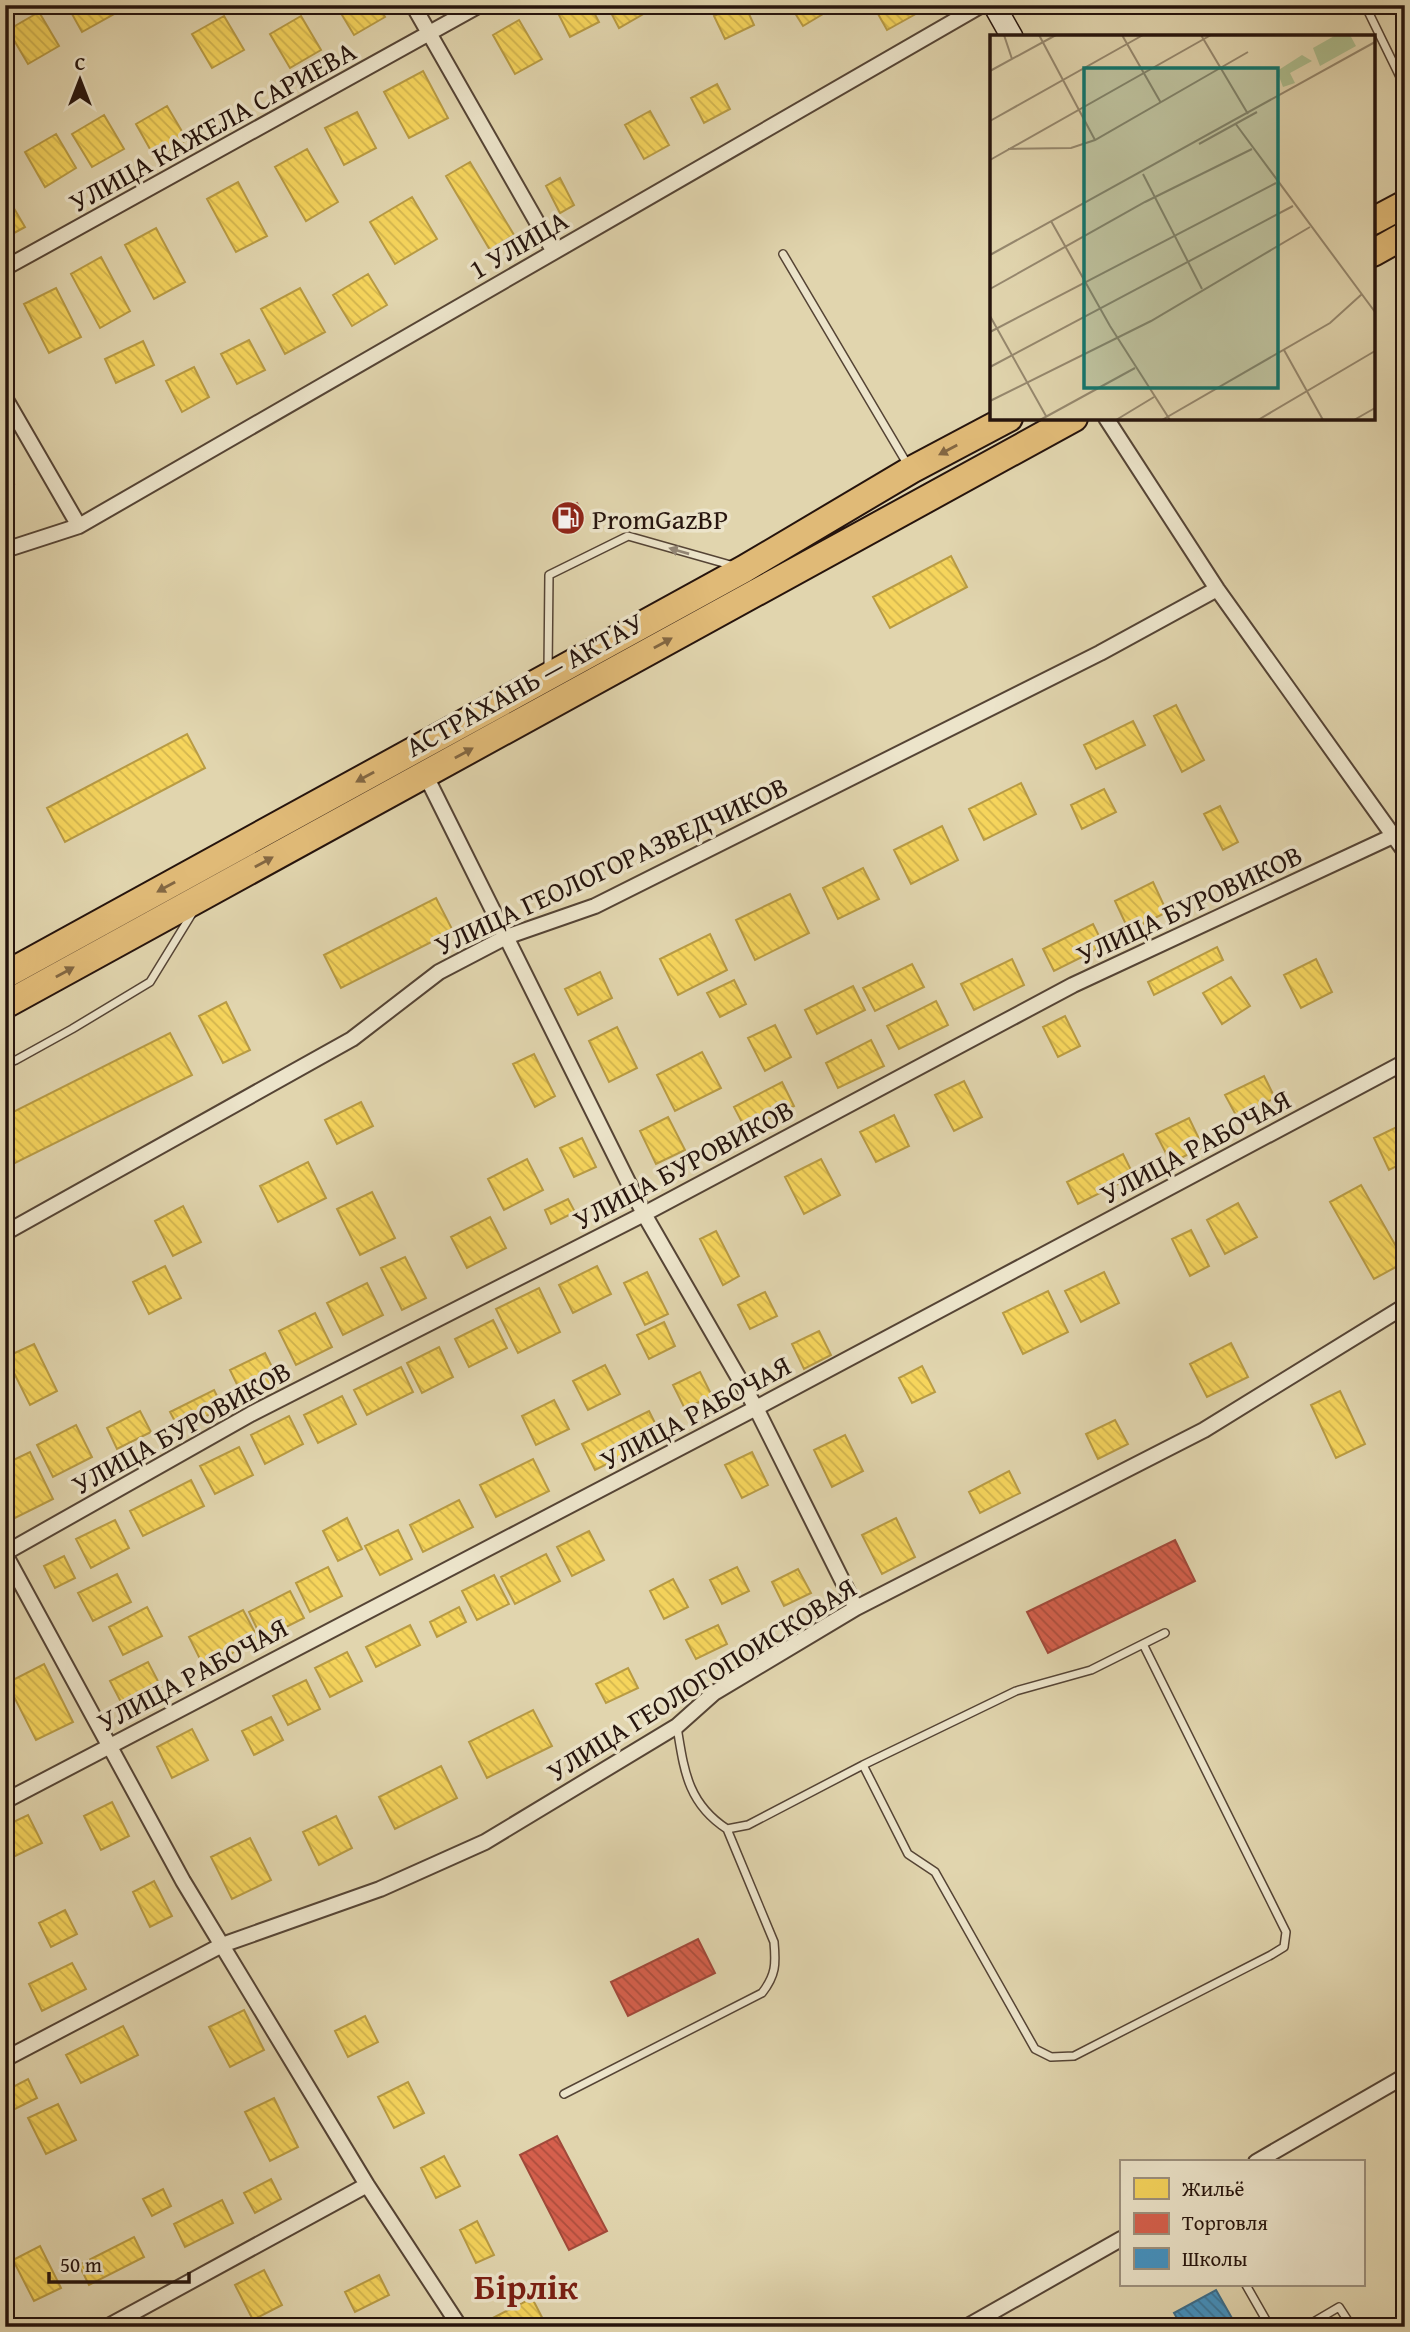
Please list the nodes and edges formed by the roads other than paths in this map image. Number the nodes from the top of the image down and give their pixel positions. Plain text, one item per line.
1 (413, 5) edge
2 (480, 5) edge
3 (982, 5) edge
4 (994, 5) edge
5 (1365, 5) edge
6 (429, 33) junction
7 (1011, 35) edge
8 (1405, 87) edge
9 (1405, 204) edge
10 (1375, 220) edge
11 (1405, 235) edge
12 (554, 251) junction
13 (1375, 252) edge
14 (783, 254) dead end
15 (5, 268) edge
16 (5, 398) edge
17 (1005, 420) edge
18 (1070, 420) edge
19 (1107, 420) edge
20 (911, 470) junction
21 (79, 526) junction
22 (5, 550) edge
23 (744, 569) junction
24 (1217, 589) junction
25 (548, 677) junction
26 (425, 774) junction
27 (1393, 836) junction
28 (1405, 852) edge
29 (202, 897) junction
30 (506, 937) junction
31 (5, 975) edge
32 (5, 1005) edge
33 (1405, 1062) edge
34 (5, 1064) edge
35 (644, 1213) junction
36 (5, 1233) edge
37 (1405, 1306) edge
38 (755, 1408) junction
39 (5, 1553) edge
40 (856, 1608) junction
41 (1165, 1633) dead end
42 (1143, 1644) junction
43 (677, 1726) junction
44 (110, 1745) junction
45 (863, 1765) junction
46 (5, 1801) edge
47 (727, 1829) junction
48 (222, 1945) junction
49 (5, 2059) edge
50 (1405, 2076) edge
51 (564, 2094) dead end
52 (1259, 2160) edge
53 (367, 2185) junction
54 (1120, 2240) edge
55 (1247, 2286) edge
56 (107, 2327) edge
57 (460, 2327) edge
58 (966, 2327) edge
59 (1270, 2327) edge
60 (1305, 2327) edge
61 (1352, 2327) edge

1 - 6 street
2 - 6 street, УЛИЦА КАЖЕЛА САРИЕВА
3 - 12 street, 1 УЛИЦА
4 - 7 street
5 - 8 lane
6 - 12 street
6 - 15 street, УЛИЦА КАЖЕЛА САРИЕВА
9 - 10 highway
11 - 13 highway
12 - 21 street, 1 УЛИЦА
14 - 20 lane
16 - 21 street
17 -> 20 highway, АСТРАХАНЬ — АКТАУ
26 -> 18 highway, АСТРАХАНЬ — АКТАУ
19 - 24 street
20 - 23 highway, АСТРАХАНЬ — АКТАУ
21 - 22 street, 1 УЛИЦА
23 - 25 highway, АСТРАХАНЬ — АКТАУ
23 -> 25 lane
24 - 27 street
24 - 30 street, УЛИЦА ГЕОЛОГОРАЗВЕДЧИКОВ
25 -> 31 highway, АСТРАХАНЬ — АКТАУ
29 -> 26 highway, АСТРАХАНЬ — АКТАУ
26 - 30 street
27 - 28 street
27 - 35 street, УЛИЦА БУРОВИКОВ
32 -> 29 highway, АСТРАХАНЬ — АКТАУ
29 - 34 lane
30 - 35 street
30 - 36 street, УЛИЦА ГЕОЛОГОРАЗВЕДЧИКОВ
33 - 38 street, УЛИЦА РАБОЧАЯ
35 - 38 street
35 - 39 street, УЛИЦА БУРОВИКОВ
37 - 40 street, УЛИЦА ГЕОЛОГОПОИСКОВАЯ
38 - 40 street
38 - 44 street, УЛИЦА РАБОЧАЯ
39 - 44 street
40 - 43 street, УЛИЦА ГЕОЛОГОПОИСКОВАЯ
41 - 42 lane
42 - 45 lane
42 - 45 lane
43 - 47 lane
43 - 48 street, УЛИЦА ГЕОЛОГОПОИСКОВАЯ
44 - 46 street, УЛИЦА РАБОЧАЯ
44 - 48 street
45 - 47 lane
47 - 51 lane
48 - 49 street, УЛИЦА ГЕОЛОГОПОИСКОВАЯ
48 - 53 street
50 - 52 street
53 - 56 street
53 - 57 street
54 - 58 street
55 - 59 lane
60 - 61 lane

